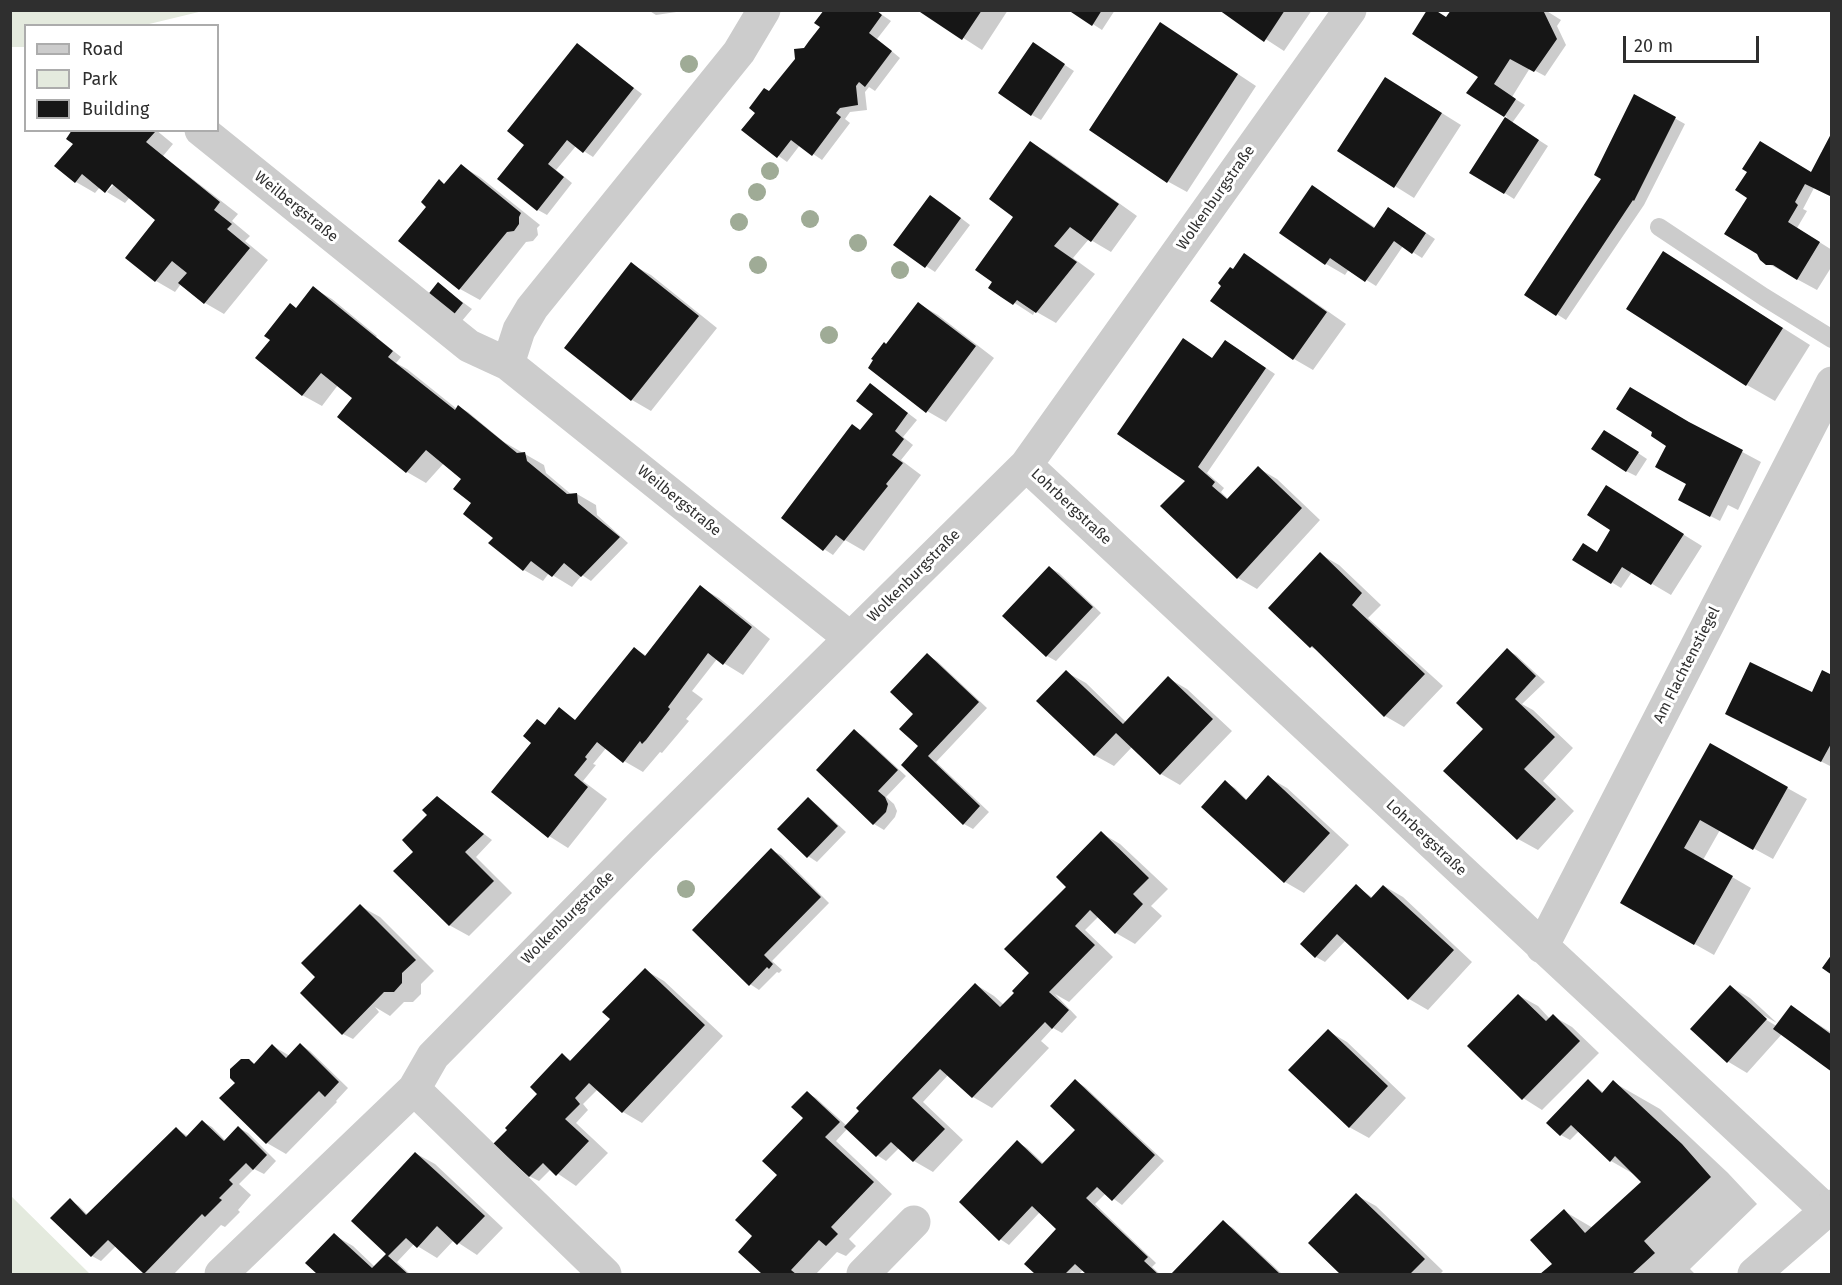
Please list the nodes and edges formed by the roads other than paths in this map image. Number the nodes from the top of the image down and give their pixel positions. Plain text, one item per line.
1 (764, 10) edge
2 (1350, 10) edge
3 (203, 132) edge
4 (1659, 227) dead end
5 (1832, 339) edge
6 (508, 364) junction
7 (1832, 383) edge
8 (1026, 465) junction
9 (850, 638) junction
10 (1542, 946) junction
11 (414, 1089) junction
12 (1829, 1208) edge
13 (914, 1222) dead end
14 (221, 1275) edge
15 (605, 1275) edge
16 (863, 1275) edge
17 (1754, 1275) edge

1 - 6 street
2 - 8 street, Wolkenburgstraße
3 - 6 street, Weilbergstraße
4 - 5 lane
6 - 9 street, Weilbergstraße
7 - 10 street, Am Flachtenstiegel
8 - 9 street, Wolkenburgstraße
8 - 10 street, Lohrbergstraße
9 - 11 street, Wolkenburgstraße
10 - 12 street, Lohrbergstraße
11 - 14 street, Wolkenburgstraße
11 - 15 street
12 - 17 street
13 - 16 street

